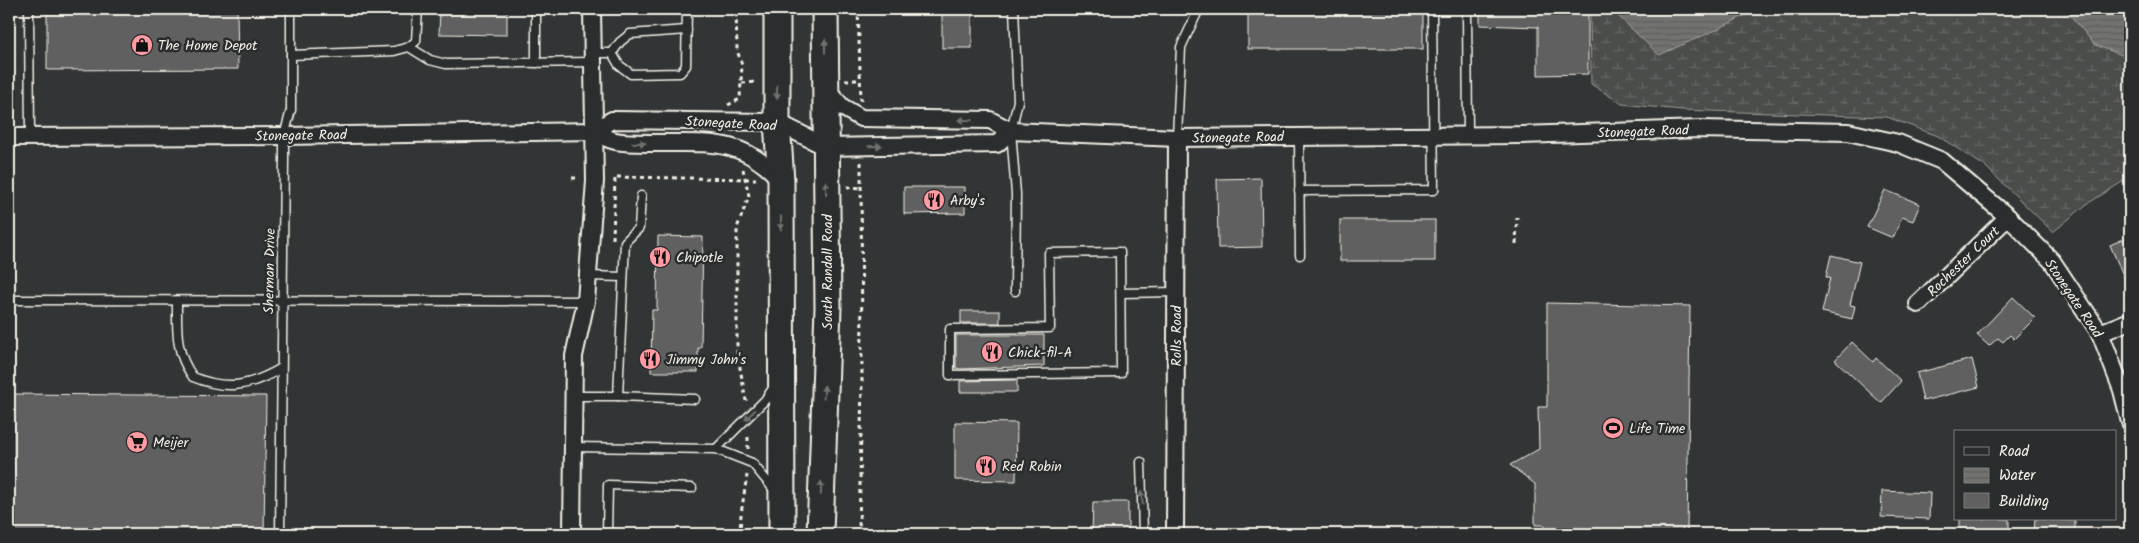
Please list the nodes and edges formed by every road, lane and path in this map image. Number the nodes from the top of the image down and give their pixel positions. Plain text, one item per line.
1 (29, 9) edge
2 (291, 9) edge
3 (418, 9) edge
4 (536, 9) edge
5 (592, 9) edge
6 (687, 9) edge
7 (736, 9) edge
8 (777, 9) edge
9 (825, 9) edge
10 (858, 9) edge
11 (1014, 9) edge
12 (1199, 9) edge
13 (1432, 9) edge
14 (1468, 9) edge
15 (686, 30) junction
16 (409, 47) junction
17 (292, 54) junction
18 (612, 54) junction
19 (592, 57) junction
20 (536, 63) junction
21 (860, 80) junction
22 (742, 82) junction
23 (778, 82) junction
24 (825, 84) junction
25 (861, 102) dead end
26 (720, 105) dead end
27 (777, 122) junction
28 (594, 131) junction
29 (1010, 132) junction
30 (1434, 135) junction
31 (1468, 135) junction
32 (30, 136) junction
33 (284, 136) junction
34 (1299, 136) junction
35 (9, 137) edge
36 (1177, 138) junction
37 (826, 147) junction
38 (744, 178) dead end
39 (781, 181) junction
40 (861, 188) dead end
41 (1300, 191) junction
42 (641, 196) dead end
43 (1517, 217) dead end
44 (2008, 218) junction
45 (1516, 244) dead end
46 (1300, 255) dead end
47 (588, 276) junction
48 (623, 277) junction
49 (1015, 290) dead end
50 (1176, 292) junction
51 (1121, 293) junction
52 (9, 300) edge
53 (177, 301) junction
54 (586, 301) junction
55 (281, 302) junction
56 (1918, 304) dead end
57 (2130, 321) edge
58 (2100, 333) junction
59 (280, 369) junction
60 (780, 377) junction
61 (574, 396) junction
62 (618, 396) junction
63 (695, 399) dead end
64 (748, 417) junction
65 (2130, 422) edge
66 (573, 447) junction
67 (716, 449) junction
68 (748, 461) junction
69 (1141, 462) dead end
70 (692, 488) dead end
71 (781, 499) junction
72 (280, 534) edge
73 (572, 534) edge
74 (607, 534) edge
75 (740, 534) edge
76 (782, 534) edge
77 (820, 534) edge
78 (859, 534) edge
79 (1143, 534) edge
80 (1174, 534) edge

1 - 32 lane
2 - 17 lane, Sherman Drive
3 - 16 lane
4 - 20 lane
5 - 19 street
6 - 15 lane
7 - 22 path
8 - 23 main road
24 -> 9 main road, South Randall Road
10 - 21 path
11 - 29 lane
12 - 36 lane
13 - 30 lane
14 - 31 lane
15 - 18 lane
15 - 18 lane
16 - 17 lane
16 - 20 lane
17 - 33 lane, Sherman Drive
18 - 19 lane
19 - 20 lane
19 - 28 street
21 - 24 path
21 - 25 path
22 - 23 path
22 - 26 path
23 -> 27 main road
29 -> 24 street, Stonegate Road
24 - 37 main road, South Randall Road
27 - 28 street, Stonegate Road
27 - 37 street, Stonegate Road
27 - 39 main road
28 - 33 street, Stonegate Road
28 -> 39 street, Stonegate Road
28 - 47 street
29 - 36 street, Stonegate Road
37 -> 29 street, Stonegate Road
29 - 49 lane
30 - 31 street, Stonegate Road
30 - 34 street, Stonegate Road
30 - 41 lane
31 - 44 street, Stonegate Road
32 - 33 street, Stonegate Road
32 - 35 street, Stonegate Road
33 - 55 lane, Sherman Drive
34 - 36 street, Stonegate Road
34 - 41 lane
36 - 50 street, Rolls Road
77 -> 37 main road, South Randall Road
38 - 64 path
39 -> 60 main road
40 - 78 path
41 - 46 lane
42 - 48 lane
43 - 45 path
44 - 56 street, Rochester Court
44 - 58 street, Stonegate Road
47 - 48 lane
47 - 54 street
48 - 62 lane
50 - 51 lane
50 - 80 street, Rolls Road
51 - 51 lane
52 - 53 lane
53 - 55 lane
53 - 59 lane
54 - 55 lane
54 - 61 street
55 - 59 lane, Sherman Drive
57 - 58 street
58 - 65 street, Stonegate Road
59 - 72 lane, Sherman Drive
60 -> 64 lane
60 - 71 main road
61 - 62 lane
61 - 66 street
62 - 63 lane
64 - 67 lane
64 - 68 path
66 - 67 lane
66 - 73 street
67 - 68 lane
68 - 71 lane
68 - 75 path
79 -> 69 lane
70 - 74 lane
71 - 76 main road

